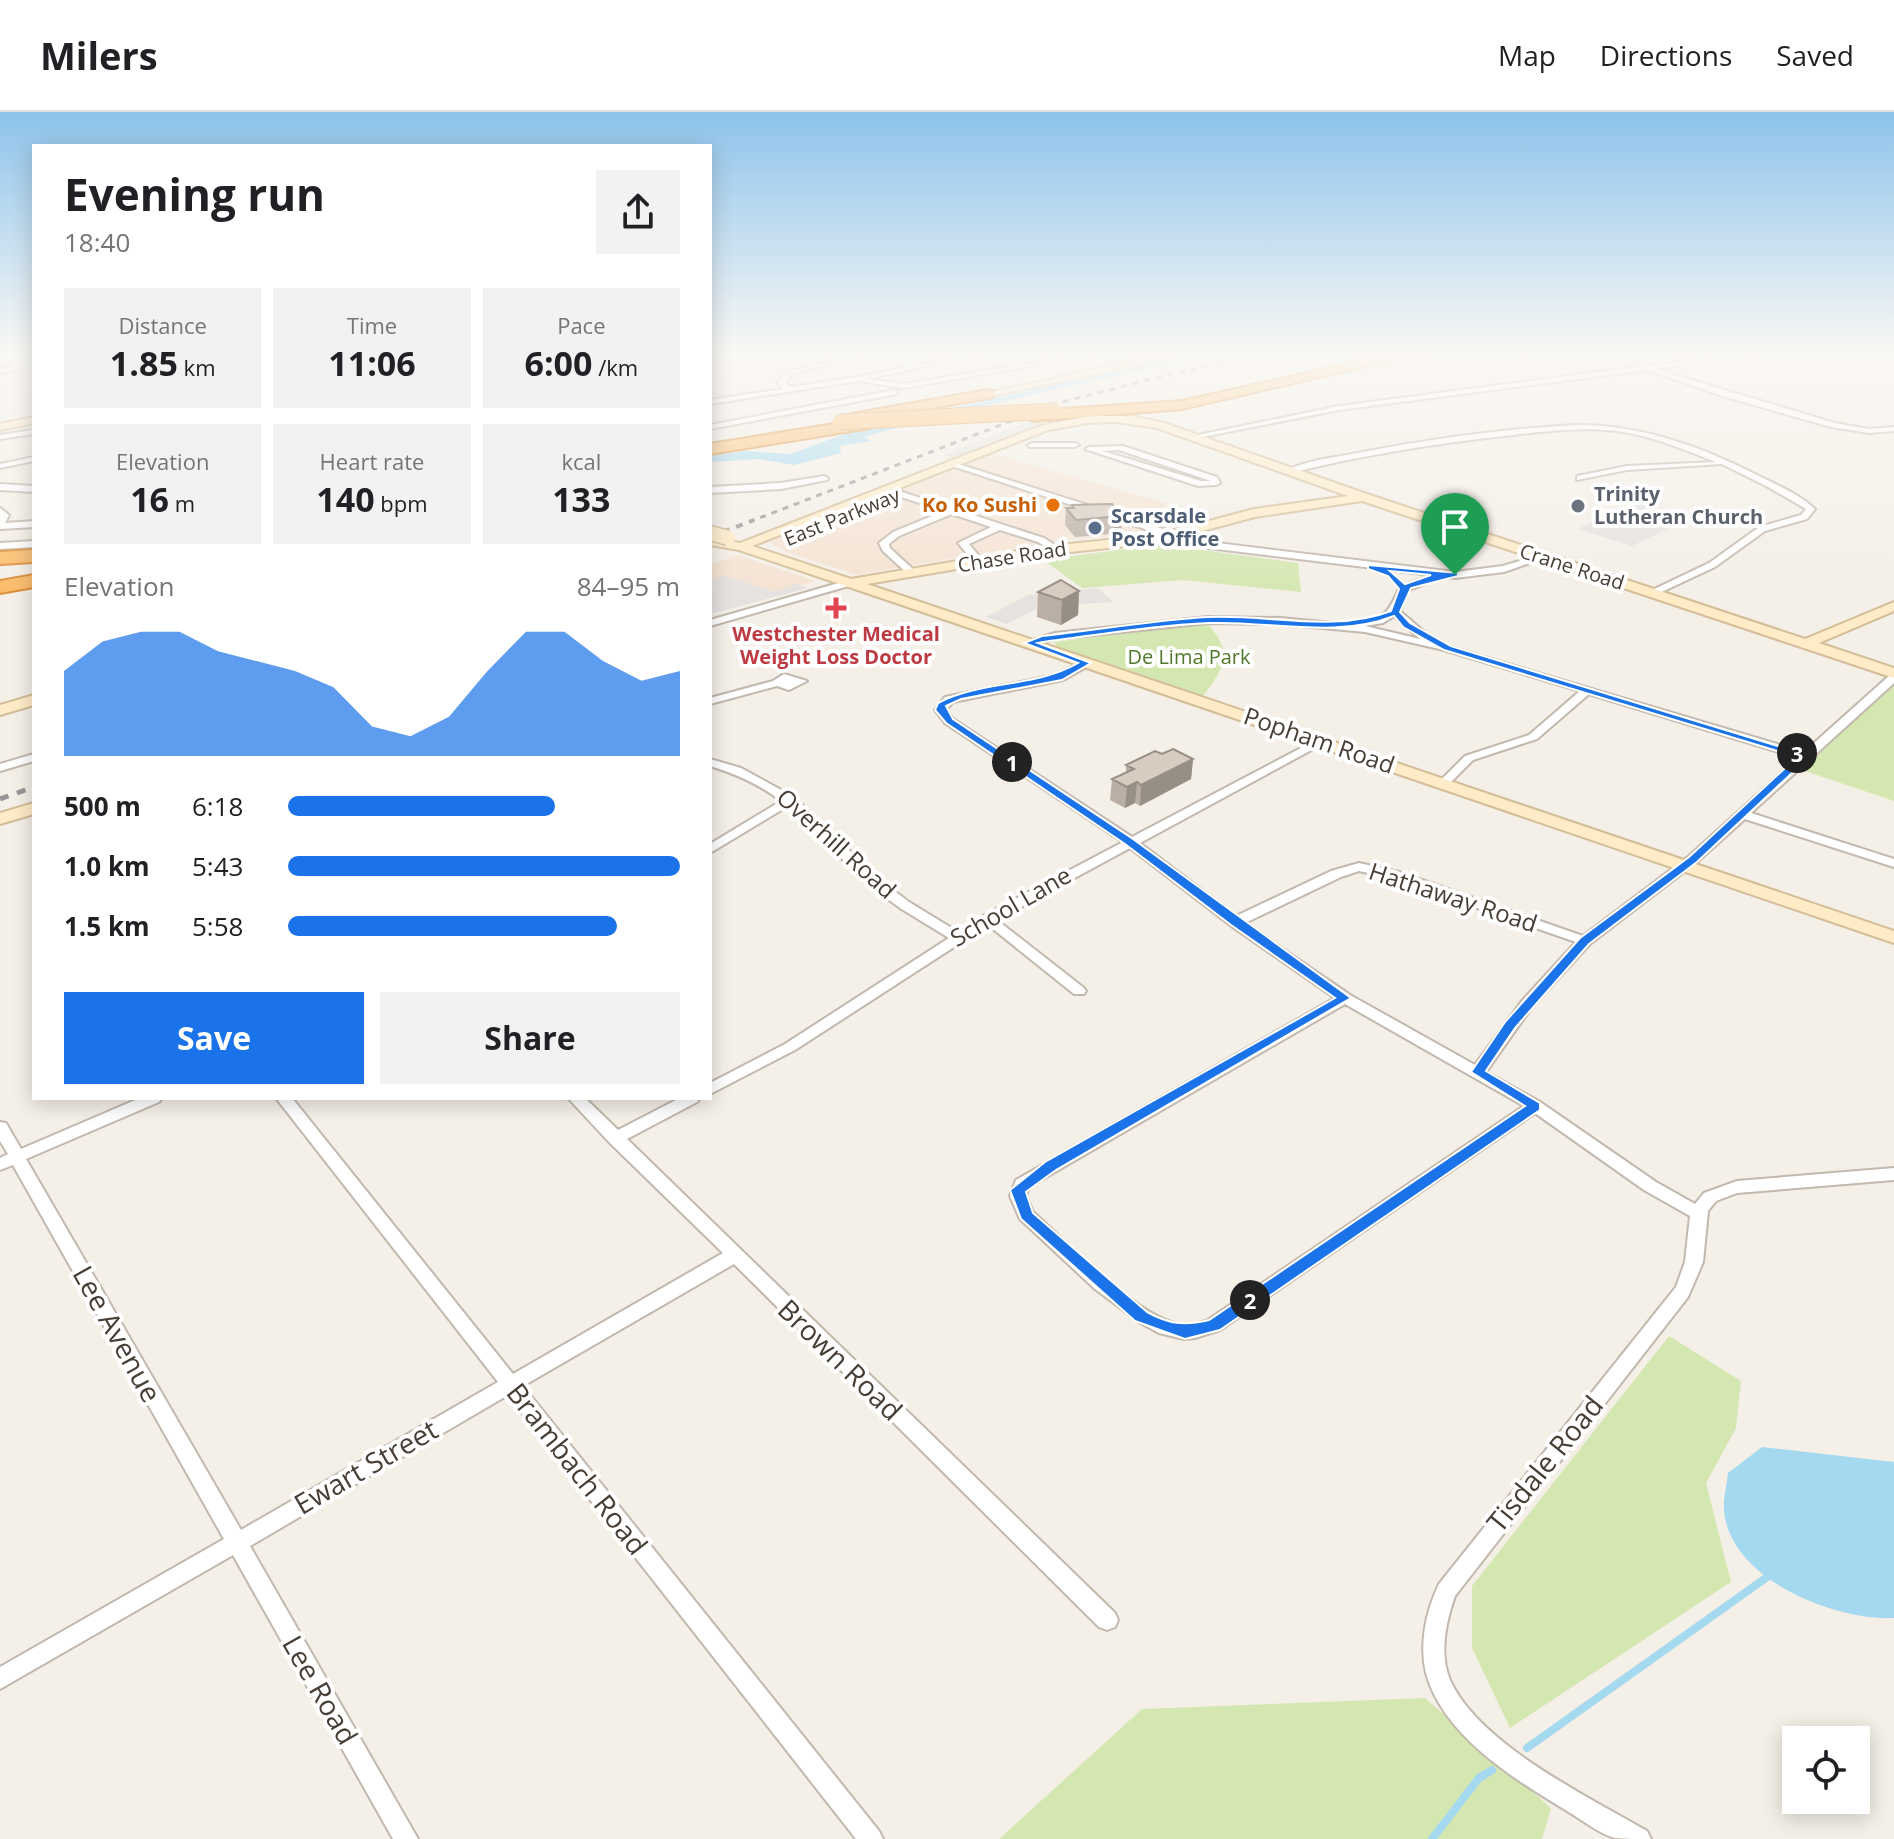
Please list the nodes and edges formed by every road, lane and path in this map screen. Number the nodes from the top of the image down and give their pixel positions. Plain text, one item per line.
1 (30, 433) edge
2 (785, 433) edge
3 (790, 433) edge
4 (1028, 433) edge
5 (1043, 433) edge
6 (1062, 433) edge
7 (1180, 433) edge
8 (1214, 433) edge
9 (1511, 433) edge
10 (1636, 433) edge
11 (0, 437) edge
12 (1192, 437) junction
13 (1032, 445) junction
14 (1075, 445) junction
15 (712, 446) edge
16 (712, 447) edge
17 (1089, 449) junction
18 (32, 459) edge
19 (952, 463) junction
20 (1724, 464) junction
21 (0, 466) edge
22 (969, 469) junction
23 (1290, 471) junction
24 (824, 478) dead end
25 (1580, 478) dead end
26 (0, 487) edge
27 (32, 489) edge
28 (712, 490) edge
29 (900, 491) junction
30 (1363, 497) junction
31 (0, 511) edge
32 (952, 511) junction
33 (32, 524) edge
34 (0, 525) edge
35 (807, 525) junction
36 (998, 527) junction
37 (1172, 535) junction
38 (716, 539) edge
39 (32, 544) edge
40 (0, 546) edge
41 (742, 547) junction
42 (1056, 549) junction
43 (32, 556) edge
44 (712, 557) edge
45 (1542, 557) junction
46 (0, 558) edge
47 (978, 561) junction
48 (1371, 567) junction
49 (912, 573) junction
50 (1455, 575) junction
51 (883, 578) junction
52 (32, 581) edge
53 (849, 583) junction
54 (0, 587) edge
55 (1403, 589) junction
56 (1653, 593) junction
57 (907, 602) junction
58 (1894, 606) edge
59 (1395, 612) junction
60 (712, 622) edge
61 (1339, 626) junction
62 (1029, 643) junction
63 (1805, 644) junction
64 (1447, 648) junction
65 (1086, 663) junction
66 (1894, 675) edge
67 (777, 683) dead end
68 (1588, 690) junction
69 (30, 695) edge
70 (0, 697) edge
71 (712, 700) edge
72 (0, 710) edge
73 (1322, 741) junction
74 (1805, 756) junction
75 (32, 758) edge
76 (712, 763) edge
77 (0, 768) edge
78 (1444, 783) junction
79 (790, 800) junction
80 (32, 809) edge
81 (1742, 814) junction
82 (0, 819) edge
83 (1129, 841) junction
84 (712, 848) edge
85 (1894, 863) edge
86 (1684, 865) junction
87 (988, 919) junction
88 (1235, 922) junction
89 (957, 937) junction
90 (1894, 937) edge
91 (1585, 941) junction
92 (1079, 991) dead end
93 (1345, 998) junction
94 (1478, 1072) junction
95 (712, 1088) edge
96 (149, 1100) edge
97 (286, 1100) edge
98 (578, 1100) edge
99 (688, 1100) edge
100 (1535, 1106) junction
101 (0, 1127) edge
102 (615, 1138) junction
103 (9, 1160) edge
104 (1894, 1174) edge
105 (1698, 1213) junction
106 (733, 1256) junction
107 (511, 1385) junction
108 (234, 1541) junction
109 (1107, 1620) dead end
110 (0, 1679) edge
111 (406, 1839) edge
112 (871, 1839) edge
113 (1639, 1839) edge

1 - 11 street
2 - 15 highway
3 - 16 highway
4 - 19 street, East Parkway
5 - 13 street, East Parkway
6 - 14 street
7 - 12 street, Crane Road
8 - 12 street
9 - 23 street
10 - 20 street
12 - 23 street, Crane Road
13 - 14 street
13 - 22 street, East Parkway
14 - 17 street
17 - 17 street
18 - 21 street
19 - 22 street
19 - 29 street, East Parkway
20 - 25 street
20 - 56 street
22 - 29 street, East Parkway
22 - 37 street
23 - 30 street, Crane Road
24 - 28 street
26 - 27 street
29 - 32 street
29 - 35 street, East Parkway
29 - 35 street, East Parkway
30 - 37 street, Chase Road
30 - 45 street, Crane Road
31 - 34 street
32 - 36 street
32 - 49 street
33 - 34 street
35 - 41 street, East Parkway
36 - 42 street
36 - 47 street
37 - 42 street, Chase Road
37 - 48 street
38 - 41 street, Popham Road
39 - 40 street
41 - 44 street, East Parkway
41 - 53 street, Popham Road
42 - 47 street, Chase Road
43 - 46 highway
45 - 50 street
45 - 56 street, Crane Road
47 - 49 street, Chase Road
48 - 50 street
48 - 55 street
49 - 51 street, Chase Road
50 - 55 street
51 - 53 street, Chase Road
51 - 57 street
52 - 54 highway
53 - 57 street, Popham Road
53 - 60 street
55 - 59 street
56 - 63 street, Crane Road
57 - 62 street, Popham Road
58 - 63 street
59 - 61 street
59 - 64 street
61 - 62 street
61 - 64 street
62 - 65 street, Popham Road
63 - 66 street, Crane Road
64 - 68 street
65 - 73 street, Popham Road
65 - 83 street
66 - 74 street
67 - 71 street
68 - 74 street
68 - 78 street
69 - 70 street
69 - 72 street
73 - 78 street, Popham Road
73 - 83 street, School Lane
74 - 81 street
75 - 77 street
76 - 79 street, Overhill Road
78 - 86 street, Popham Road
79 - 84 street
79 - 89 street, Overhill Road
80 - 82 street
81 - 85 street
81 - 86 street
83 - 87 street, School Lane
83 - 88 street
86 - 90 street, Popham Road
86 - 91 street
87 - 89 street, School Lane
87 - 92 street
88 - 91 street, Hathaway Road
88 - 93 street
89 - 95 street, School Lane
91 - 94 street
93 - 94 street
93 - 100 street
94 - 100 street
96 - 103 street
97 - 107 street, Brambach Road
98 - 102 street, Brown Road
99 - 102 street
100 - 105 street
101 - 103 street, Lee Avenue
102 - 106 street, Brown Road
103 - 108 street, Lee Avenue
104 - 105 street
105 - 113 street, Tisdale Road
106 - 107 street, Ewart Street
106 - 109 street, Brown Road
107 - 108 street, Ewart Street
107 - 112 street, Brambach Road
108 - 110 street, Ewart Street
108 - 111 street, Lee Road

